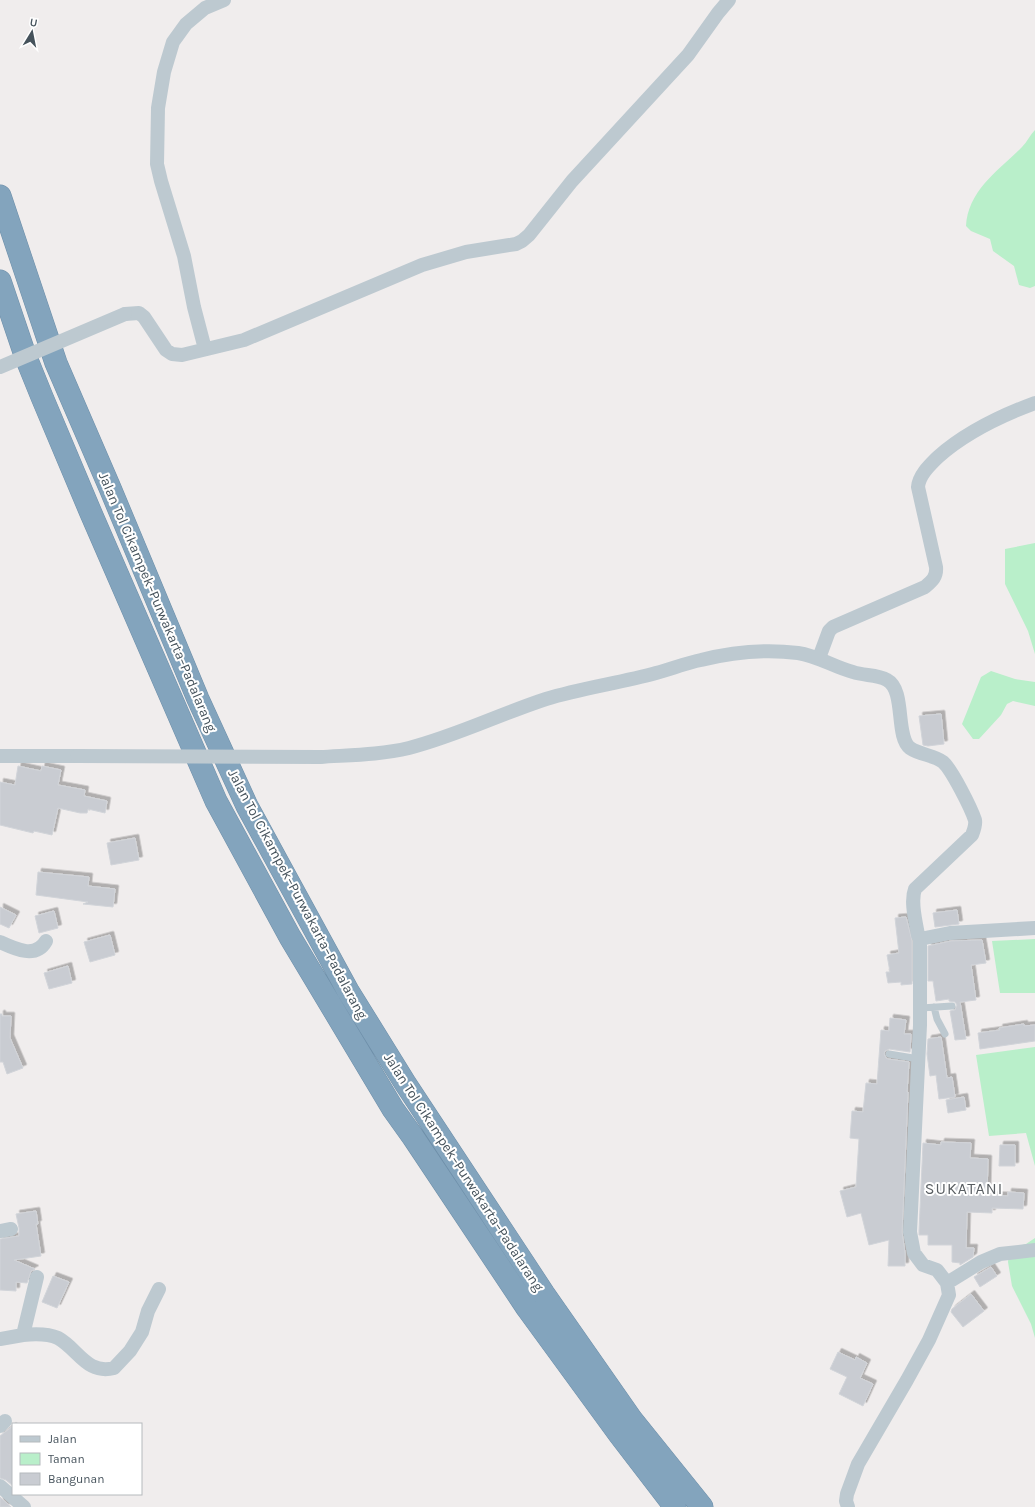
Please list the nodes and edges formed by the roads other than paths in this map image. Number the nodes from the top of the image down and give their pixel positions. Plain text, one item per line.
1 (224, 0) edge
2 (729, 0) edge
3 (0, 196) edge
4 (0, 281) edge
5 (206, 349) junction
6 (0, 367) edge
7 (54, 394) junction
8 (1035, 403) edge
9 (819, 658) junction
10 (0, 756) edge
11 (1035, 928) edge
12 (920, 939) junction
13 (46, 941) dead end
14 (0, 942) edge
15 (952, 1006) dead end
16 (928, 1008) junction
17 (945, 1034) dead end
18 (889, 1054) dead end
19 (918, 1059) junction
20 (1035, 1250) edge
21 (37, 1277) dead end
22 (947, 1283) junction
23 (159, 1288) dead end
24 (23, 1335) junction
25 (0, 1339) edge
26 (0, 1486) edge
27 (24, 1507) edge
28 (675, 1507) edge
29 (702, 1507) edge
30 (848, 1507) edge

1 - 5 street
2 - 5 street
3 - 7 highway, Jalan Tol Cikampek–Purwakarta–Padalarang
4 - 7 highway, Jalan Tol Cikampek–Purwakarta–Padalarang
5 - 6 street, bridge
7 - 28 highway, Jalan Tol Cikampek–Purwakarta–Padalarang
7 - 29 highway, Jalan Tol Cikampek–Purwakarta–Padalarang
8 - 9 street
9 - 10 street, bridge
9 - 12 street
11 - 12 street
12 - 16 street
13 - 14 street
15 - 16 lane
16 - 17 lane
16 - 19 street
18 - 19 lane
19 - 22 street
20 - 22 street
21 - 24 street
22 - 30 street
23 - 24 street
24 - 25 street
26 - 27 street

